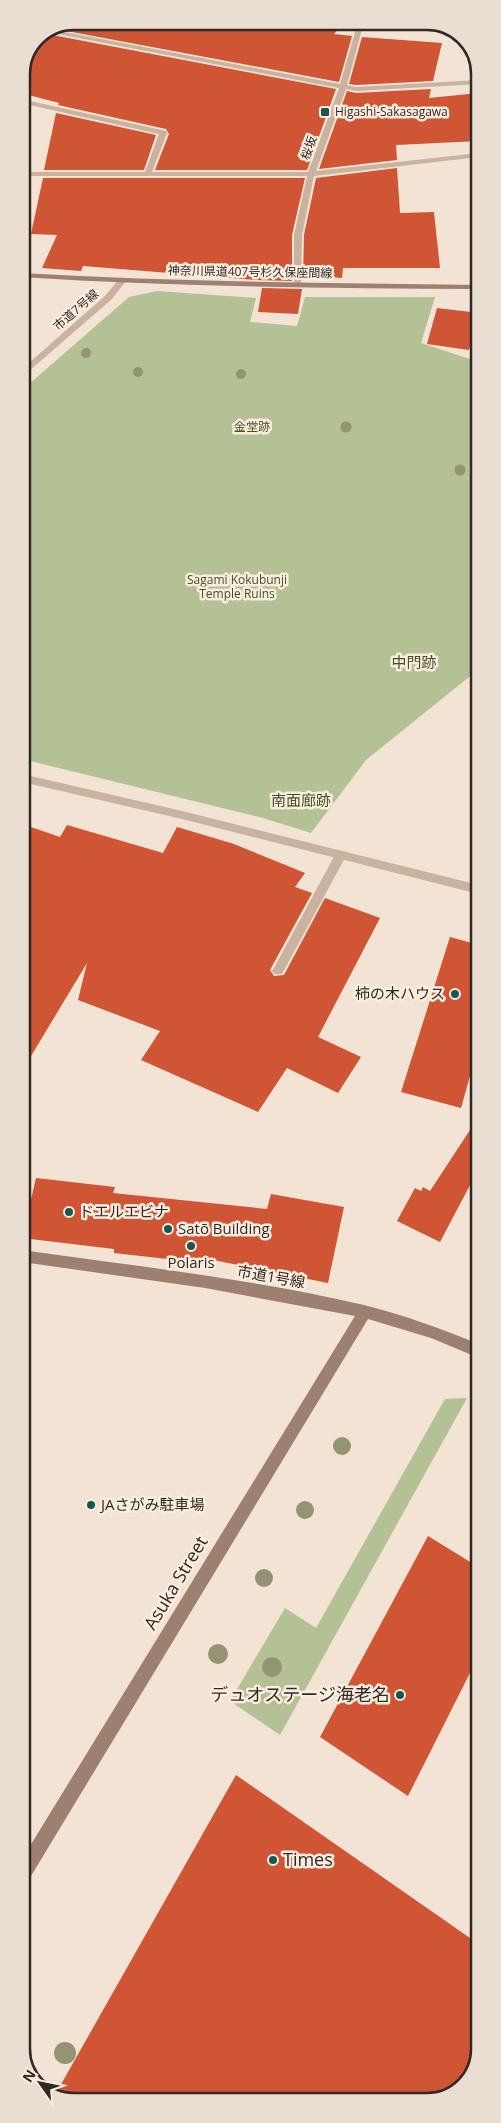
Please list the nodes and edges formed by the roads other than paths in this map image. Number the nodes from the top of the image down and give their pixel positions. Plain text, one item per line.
1 (359, 30) edge
2 (59, 33) edge
3 (471, 82) edge
4 (344, 87) junction
5 (30, 103) edge
6 (471, 156) edge
7 (148, 173) junction
8 (30, 174) edge
9 (311, 174) junction
10 (30, 276) edge
11 (122, 281) junction
12 (298, 286) junction
13 (471, 287) edge
14 (30, 367) edge
15 (30, 780) edge
16 (340, 856) junction
17 (471, 888) edge
18 (278, 971) dead end
19 (30, 1257) edge
20 (365, 1312) junction
21 (471, 1348) edge
22 (30, 1862) edge

1 - 4 street, 桜坂
2 - 4 street
3 - 4 street
4 - 9 street, 桜坂
5 - 7 street
6 - 9 street
7 - 8 street
7 - 9 street
9 - 12 street, 桜坂
10 - 11 street, 神奈川県道407号杉久保座間線
11 - 12 street, 神奈川県道407号杉久保座間線
11 - 14 street, 市道7号線
12 - 13 street, 神奈川県道407号杉久保座間線
15 - 16 street
16 - 17 street
16 - 18 street
19 - 20 street, 市道1号線
20 - 21 street, 市道1号線
20 - 22 street, Asuka Street

